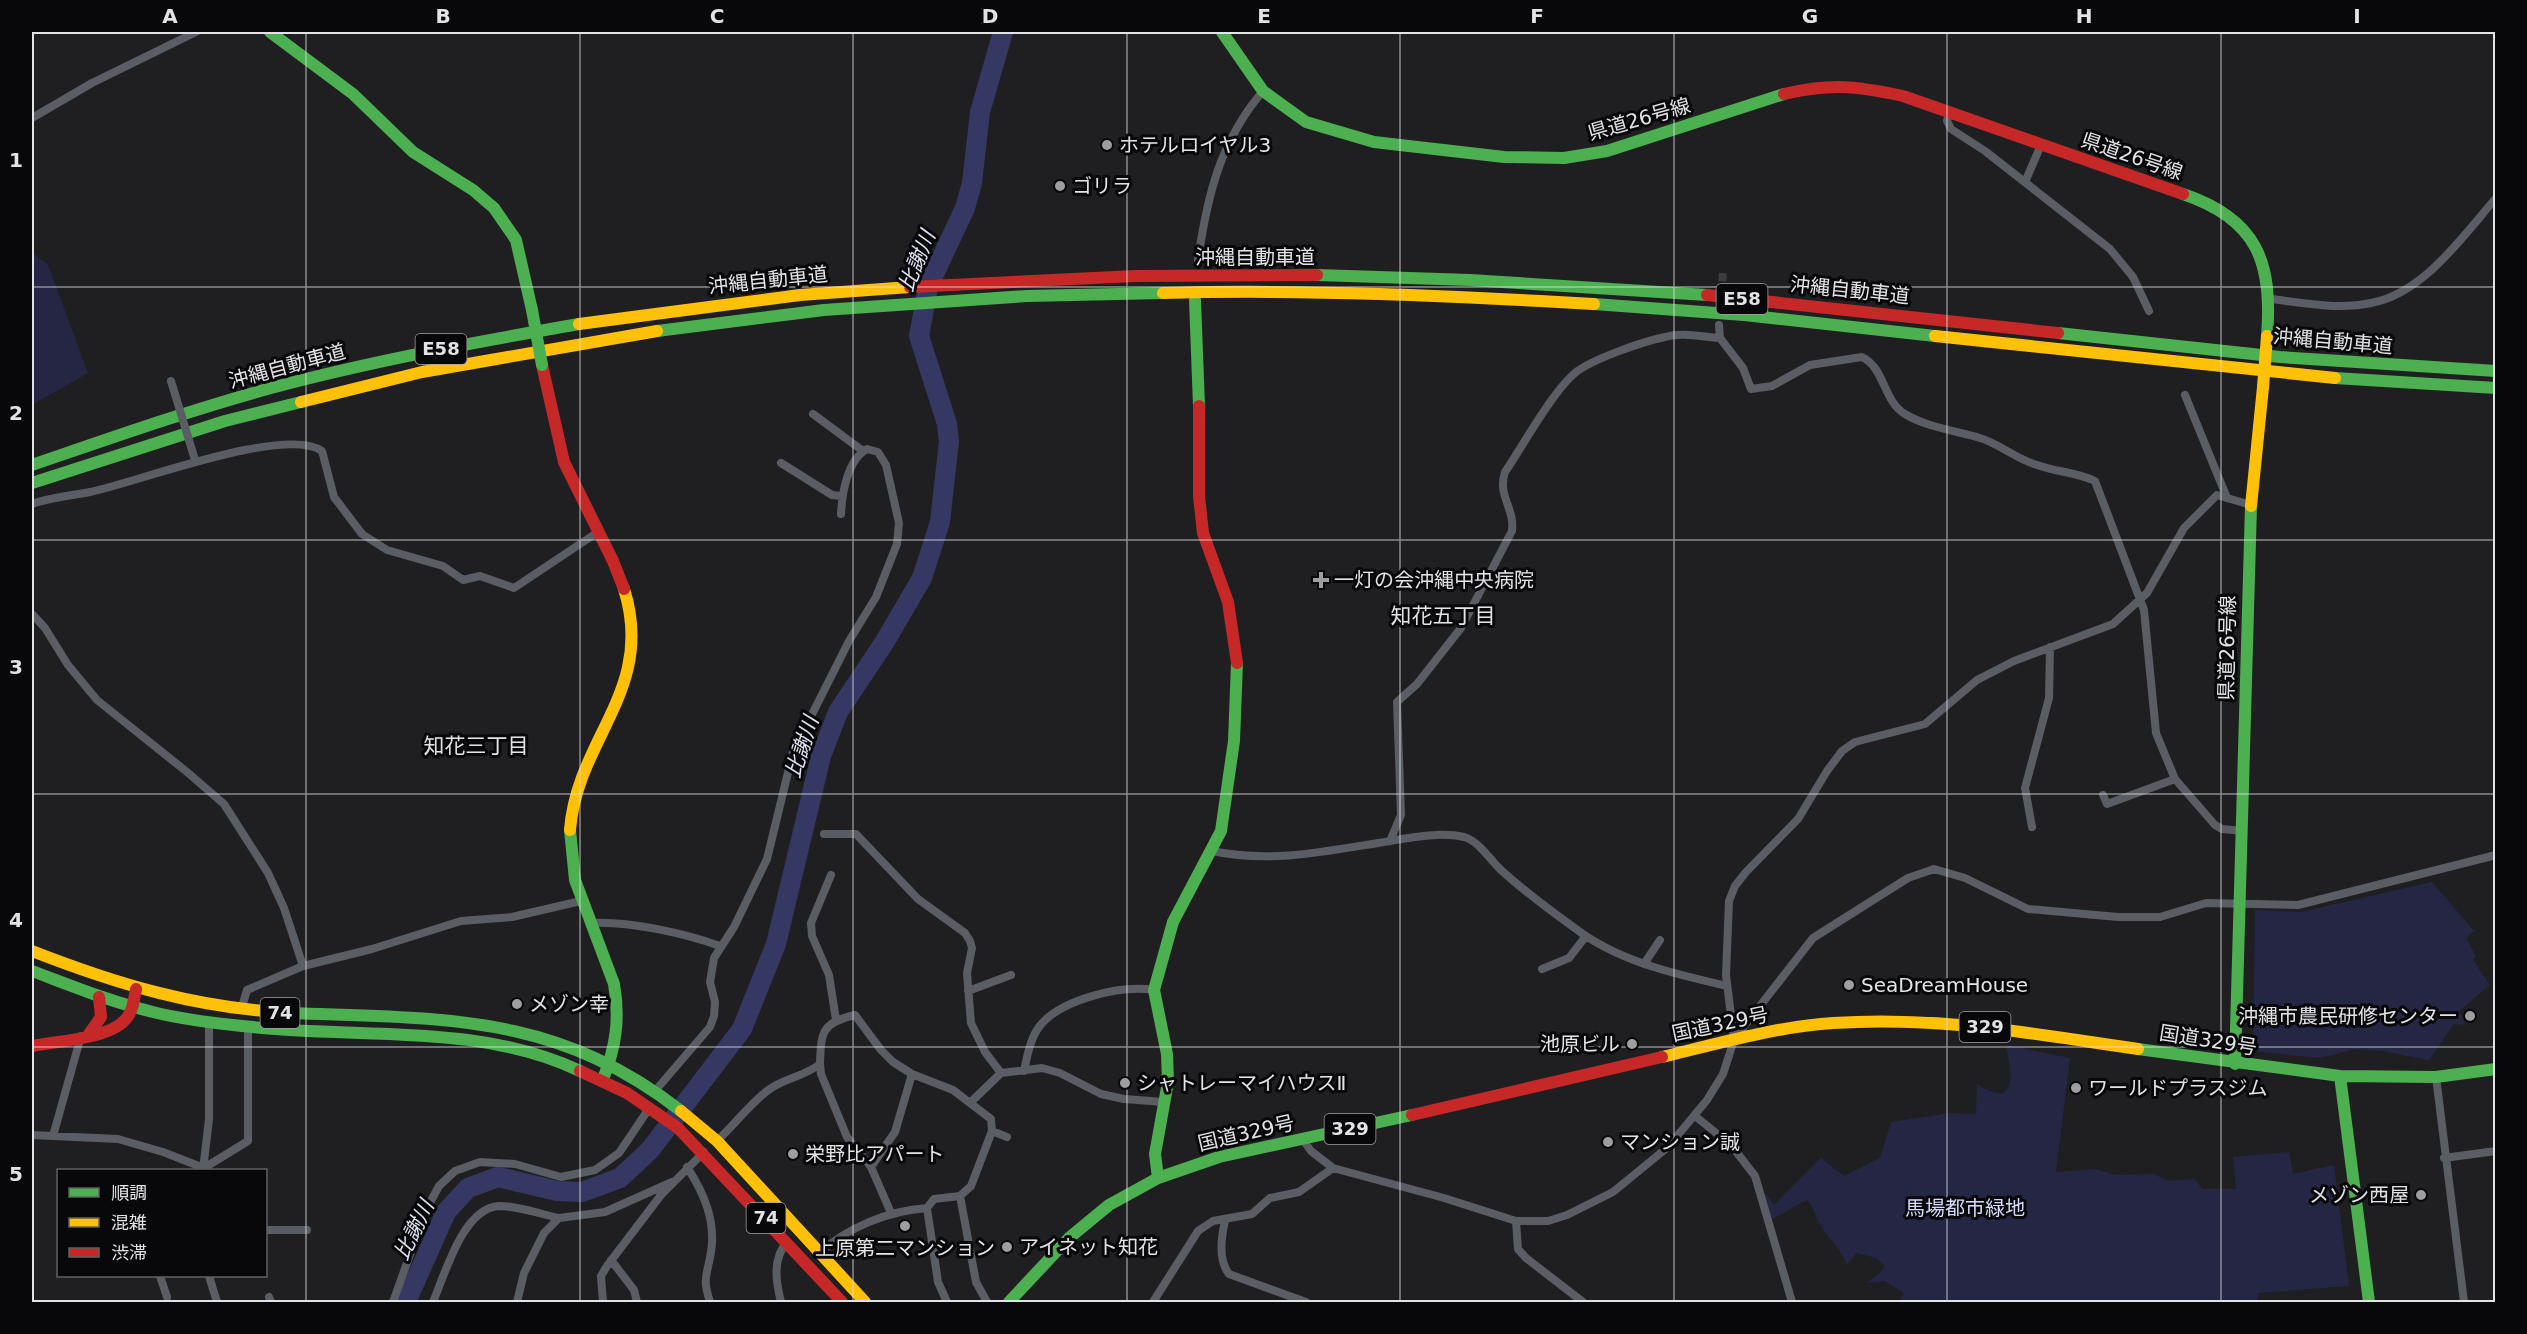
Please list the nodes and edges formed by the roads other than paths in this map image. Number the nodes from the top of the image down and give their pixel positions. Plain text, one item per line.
1 (196, 32) edge
2 (270, 32) edge
3 (1221, 32) edge
4 (1263, 91) junction
5 (1949, 113) junction
6 (32, 118) edge
7 (2041, 145) junction
8 (2025, 182) junction
9 (2496, 198) edge
10 (1198, 260) dead end
11 (2271, 299) junction
12 (1195, 300) dead end
13 (2149, 311) dead end
14 (1719, 325) tunnel mouth
15 (1720, 338) junction
16 (2496, 371) edge
17 (171, 381) dead end
18 (2496, 388) edge
19 (2185, 395) dead end
20 (813, 414) dead end
21 (863, 451) junction
22 (195, 460) junction
23 (781, 463) dead end
24 (32, 465) edge
25 (32, 483) edge
26 (842, 496) junction
27 (2227, 498) junction
28 (32, 504) edge
29 (2251, 505) junction
30 (841, 514) dead end
31 (598, 532) junction
32 (2140, 598) junction
33 (32, 614) edge
34 (2050, 647) junction
35 (2175, 779) junction
36 (2103, 795) dead end
37 (2032, 827) dead end
38 (2243, 831) junction
39 (824, 834) dead end
40 (1390, 842) junction
41 (1212, 851) junction
42 (2496, 855) edge
43 (831, 874) dead end
44 (581, 901) junction
45 (2241, 903) junction
46 (591, 923) junction
47 (1586, 936) junction
48 (1660, 940) dead end
49 (720, 946) junction
50 (32, 951) edge
51 (1644, 964) junction
52 (303, 966) junction
53 (1542, 969) dead end
54 (32, 971) edge
55 (1011, 975) dead end
56 (1727, 986) junction
57 (136, 989) junction
58 (1154, 990) junction
59 (968, 991) junction
60 (99, 997) junction
61 (132, 1007) junction
62 (241, 1010) junction
63 (836, 1020) junction
64 (209, 1021) junction
65 (248, 1026) junction
66 (85, 1035) junction
67 (1734, 1040) junction
68 (32, 1046) edge
69 (609, 1064) junction
70 (820, 1064) junction
71 (2235, 1064) junction
72 (2496, 1069) edge
73 (1024, 1071) junction
74 (1001, 1073) junction
75 (912, 1074) junction
76 (2340, 1076) junction
77 (2436, 1077) junction
78 (603, 1079) junction
79 (659, 1094) junction
80 (971, 1102) junction
81 (1164, 1102) junction
82 (652, 1108) junction
83 (1695, 1116) junction
84 (992, 1131) junction
85 (32, 1135) edge
86 (52, 1136) junction
87 (1006, 1137) dead end
88 (1303, 1140) junction
89 (717, 1141) junction
90 (2496, 1151) edge
91 (704, 1152) junction
92 (2444, 1158) junction
93 (687, 1167) junction
94 (871, 1167) junction
95 (1333, 1168) junction
96 (203, 1169) edge
97 (1158, 1178) junction
98 (672, 1182) junction
99 (960, 1196) junction
100 (927, 1208) junction
101 (891, 1213) junction
102 (559, 1218) junction
103 (1225, 1221) junction
104 (1516, 1221) junction
105 (267, 1230) edge
106 (307, 1230) dead end
107 (787, 1242) junction
108 (819, 1253) junction
109 (611, 1260) junction
110 (161, 1277) edge
111 (210, 1277) edge
112 (167, 1297) dead end
113 (217, 1302) edge
114 (393, 1302) edge
115 (433, 1302) edge
116 (517, 1302) edge
117 (603, 1302) edge
118 (637, 1302) edge
119 (710, 1302) edge
120 (781, 1302) edge
121 (842, 1302) edge
122 (866, 1302) edge
123 (947, 1302) edge
124 (987, 1302) edge
125 (1009, 1302) edge
126 (1153, 1302) edge
127 (1306, 1302) edge
128 (1583, 1302) edge
129 (1792, 1302) edge
130 (2369, 1302) edge
131 (2464, 1302) edge

1 - 6 street
2 - 31 main road, bridge
3 - 4 main road, 県道26号線
4 - 5 main road, 県道26号線
4 - 10 street
5 - 7 main road, 県道26号線
5 - 8 street
7 - 8 street
7 - 11 main road, 県道26号線
8 - 13 street
9 - 11 street
11 - 29 main road, 県道26号線, bridge
12 - 41 main road
14 - 15 street
15 - 32 street
15 - 40 street
16 - 24 main road, 沖縄自動車道 / E58
17 - 22 street, bridge
18 - 25 main road, 沖縄自動車道 / E58
19 - 27 street
20 - 21 street
21 - 26 street
21 - 49 street
22 - 28 street
22 - 31 street
23 - 26 street
26 - 30 street
27 - 29 street
27 - 32 street
29 - 38 main road, 県道26号線
31 - 44 main road
32 - 34 street
32 - 35 street
33 - 52 street
34 - 37 street
34 - 56 street
35 - 36 street
35 - 38 street
38 - 45 main road, 県道26号線
39 - 59 street
40 - 41 street
40 - 47 street
41 - 58 main road
42 - 45 street
43 - 63 street
44 - 46 main road
44 - 52 street
45 - 67 street
45 - 71 main road, 県道26号線
46 - 49 street
46 - 69 main road
47 - 51 street
47 - 53 street
48 - 51 street
49 - 79 street
50 - 57 main road, 74
51 - 56 street
52 - 62 street
54 - 60 main road, 74
55 - 59 street
56 - 67 street
57 - 61 main road
57 - 62 main road, 74
58 - 73 street
58 - 81 main road
59 - 74 street
60 - 61 main road, 74
60 - 66 main road
61 - 64 main road, 74
61 - 66 main road
62 - 69 main road, 74
63 - 70 street
63 - 75 street
64 - 65 main road, 74
64 - 96 street
65 - 78 main road, 74
65 - 96 street
66 - 68 main road
66 - 86 street
67 - 71 main road, 国道329号 / 329
67 - 83 street
67 - 88 main road, 国道329号 / 329
69 - 78 main road
69 - 79 main road, 74
70 - 89 street
70 - 94 street
71 - 76 main road, 国道329号 / 329
72 - 77 main road, 国道329号 / 329
73 - 74 street
73 - 81 street
74 - 80 street
75 - 80 street
75 - 94 street
76 - 77 main road, 国道329号 / 329
76 - 130 main road
77 - 92 street
78 - 82 main road, 74
79 - 89 main road, 74
80 - 84 street
81 - 97 main road
82 - 91 main road, 74
82 - 114 street
83 - 104 street
83 - 129 street
84 - 87 street
84 - 99 street
85 - 86 street
86 - 96 street
88 - 95 street
88 - 97 main road, 国道329号 / 329
89 - 108 main road, 74
90 - 92 street
91 - 93 street
91 - 107 main road, 74
92 - 131 street
93 - 98 street
93 - 119 street
94 - 101 street
95 - 103 street
95 - 104 street
97 - 125 main road, 国道329号 / 329
98 - 102 street
98 - 109 street
99 - 100 street
99 - 124 street
100 - 101 street
100 - 123 street
101 - 108 street
102 - 115 street
102 - 116 street
103 - 126 street
103 - 127 street
104 - 128 street
105 - 106 street
107 - 120 street
107 - 121 main road, 74
108 - 122 main road, 74
109 - 117 street
109 - 118 street
110 - 112 street
111 - 113 street

